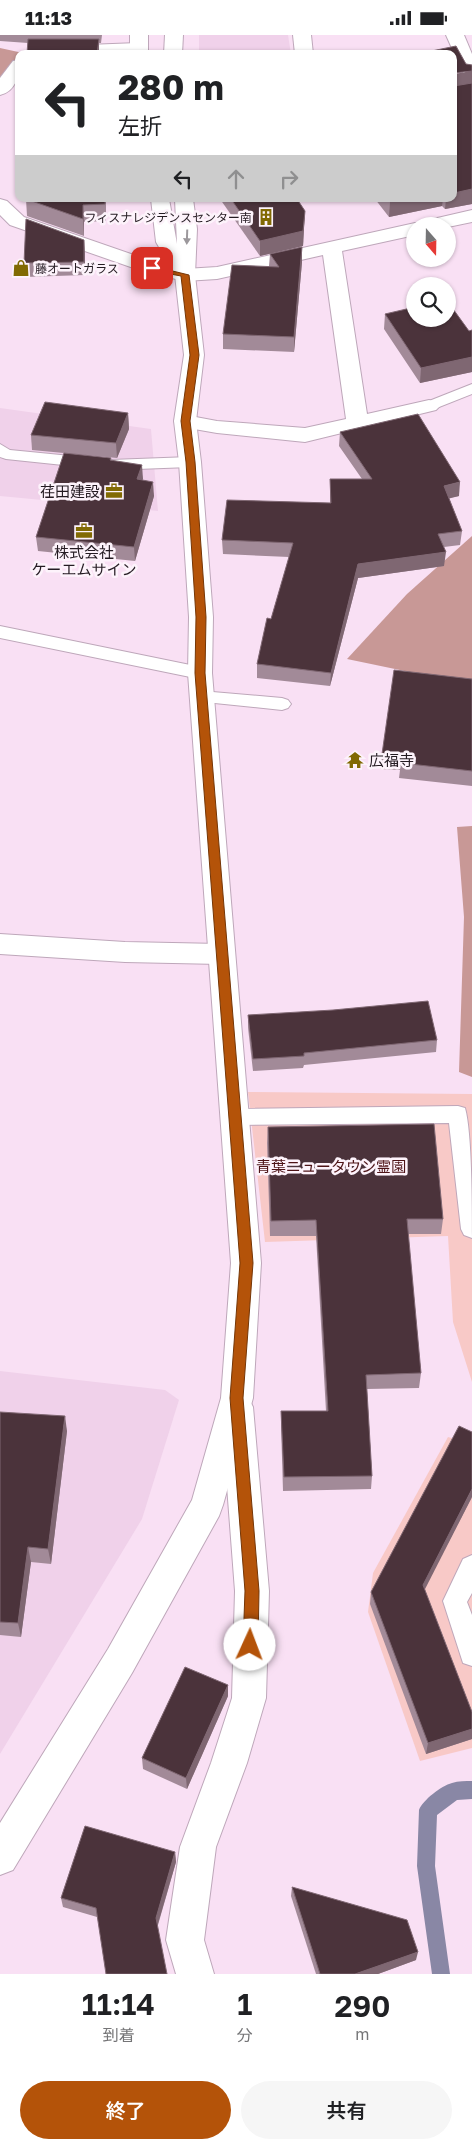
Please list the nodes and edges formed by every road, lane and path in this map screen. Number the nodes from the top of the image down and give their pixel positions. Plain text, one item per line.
1 (174, 35) edge
2 (302, 35) edge
3 (455, 35) edge
4 (139, 46) edge
5 (70, 50) edge
6 (173, 50) edge
7 (304, 50) edge
8 (15, 70) edge
9 (472, 73) edge
10 (0, 90) edge
11 (160, 202) edge
12 (184, 202) edge
13 (0, 205) edge
14 (472, 216) edge
15 (456, 220) edge
16 (17, 221) junction
17 (406, 231) edge
18 (0, 232) edge
19 (332, 247) junction
20 (185, 275) junction
21 (472, 389) edge
22 (429, 406) joint
23 (185, 421) junction
24 (357, 423) junction
25 (0, 449) edge
26 (190, 462) junction
27 (0, 632) edge
28 (200, 685) junction
29 (282, 704) dead end
30 (0, 944) edge
31 (220, 954) junction
32 (234, 1117) junction
33 (472, 1229) edge
34 (236, 1398) junction
35 (472, 1567) edge
36 (472, 1654) edge
37 (0, 1857) edge
38 (194, 1974) edge

1 - 6 street
2 - 7 street
3 - 9 street
4 - 5 street
8 - 10 street
11 - 20 street
12 -> 20 street
13 - 16 street
14 - 15 street
16 - 18 street
16 - 20 street
17 - 19 street
19 - 20 street
19 - 24 street
20 - 23 street
21 - 22 lane
22 - 24 street
23 - 24 street
23 - 26 street
25 - 26 lane
26 - 28 street
27 - 28 lane
28 - 29 lane
28 - 31 street
30 - 31 street
31 - 32 street
32 - 33 lane
32 - 34 street
34 - 37 street
34 - 38 street
35 - 36 lane

